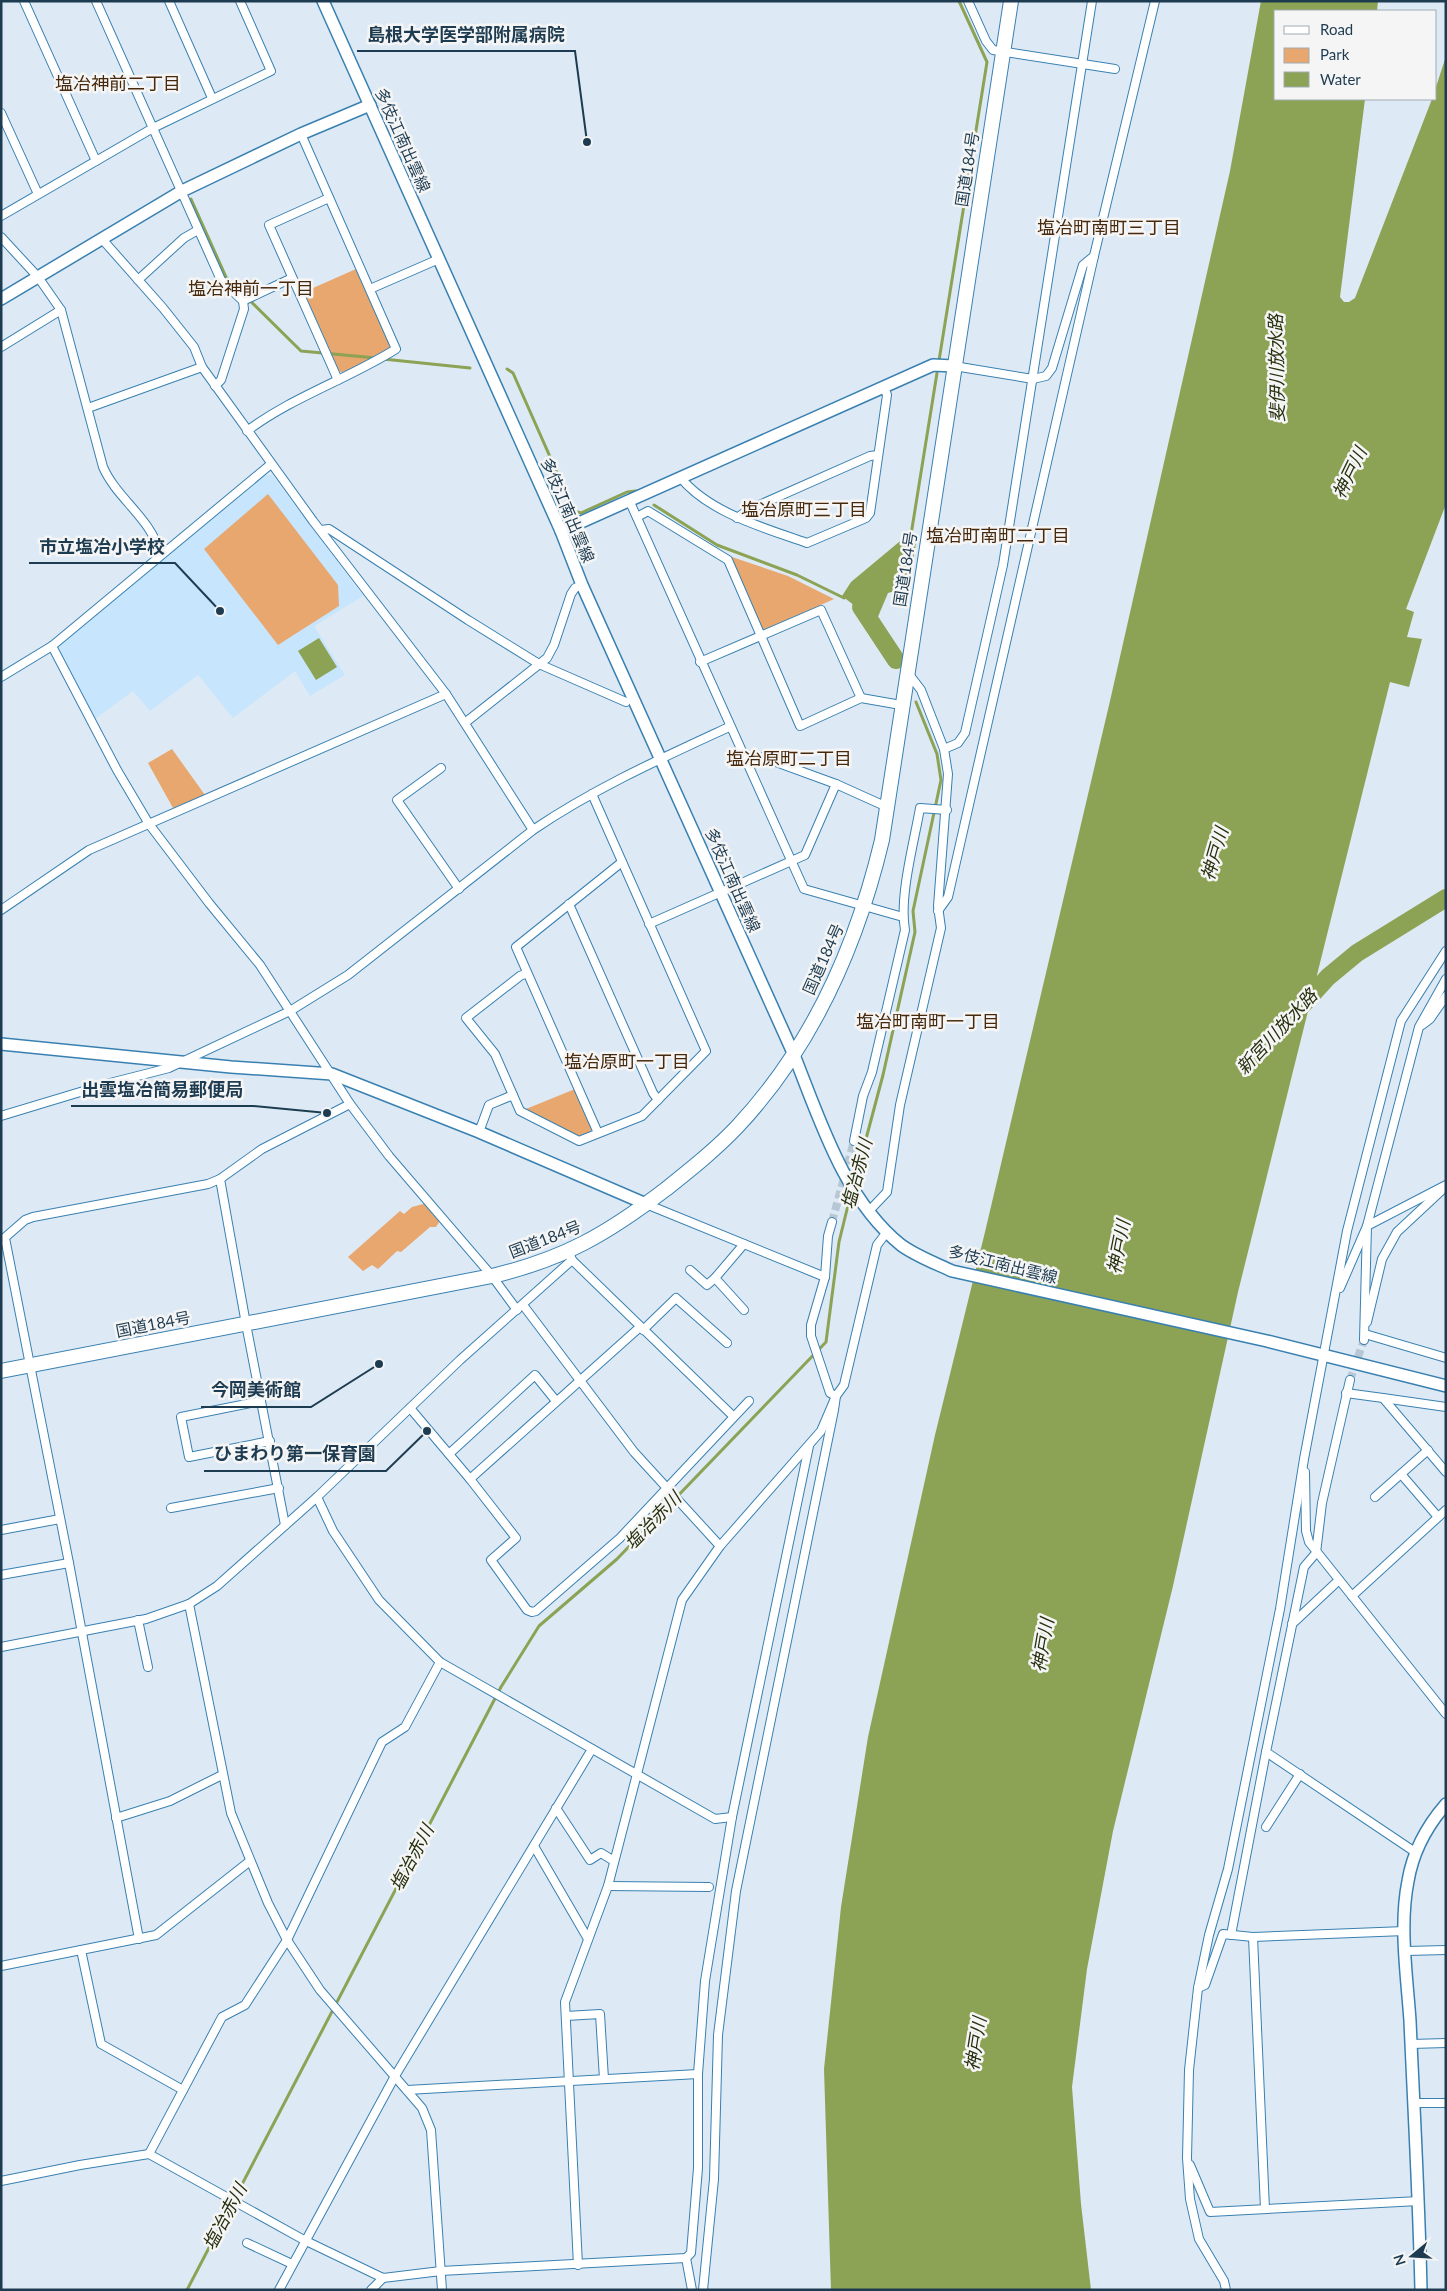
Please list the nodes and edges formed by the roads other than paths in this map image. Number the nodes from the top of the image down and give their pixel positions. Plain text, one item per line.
1 (24, 1) edge
2 (96, 1) edge
3 (169, 1) edge
4 (240, 1) edge
5 (324, 1) edge
6 (968, 1) edge
7 (1011, 1) edge
8 (1092, 1) edge
9 (1155, 1) edge
10 (1003, 51) junction
11 (1083, 65) junction
12 (1115, 69) dead end
13 (212, 98) junction
14 (370, 105) junction
15 (1, 113) edge
16 (153, 128) junction
17 (301, 134) junction
18 (96, 161) junction
19 (182, 191) junction
20 (38, 194) junction
21 (330, 198) junction
22 (1, 216) edge
23 (198, 230) junction
24 (1, 237) edge
25 (102, 239) junction
26 (1094, 256) junction
27 (439, 259) junction
28 (38, 277) junction
29 (292, 278) junction
30 (138, 280) junction
31 (370, 290) junction
32 (1, 299) edge
33 (243, 301) junction
34 (60, 310) junction
35 (1, 347) edge
36 (954, 366) junction
37 (202, 368) junction
38 (1034, 379) junction
39 (338, 380) junction
40 (215, 386) junction
41 (884, 387) junction
42 (88, 408) junction
43 (246, 431) junction
44 (878, 456) junction
45 (271, 464) junction
46 (680, 477) junction
47 (629, 500) junction
48 (637, 517) junction
49 (737, 518) junction
50 (320, 530) junction
51 (561, 531) junction
52 (160, 554) junction
53 (582, 585) junction
54 (761, 636) junction
55 (52, 646) junction
56 (700, 662) junction
57 (539, 664) junction
58 (907, 672) junction
59 (1, 677) edge
60 (446, 694) junction
61 (861, 698) junction
62 (626, 702) dead end
63 (901, 705) junction
64 (466, 722) junction
65 (730, 727) junction
66 (944, 749) junction
67 (662, 758) junction
68 (745, 762) junction
69 (441, 768) dead end
70 (836, 784) junction
71 (592, 794) junction
72 (887, 807) junction
73 (942, 810) junction
74 (149, 824) junction
75 (533, 830) junction
76 (622, 862) junction
77 (790, 862) junction
78 (459, 889) junction
79 (721, 892) junction
80 (569, 904) junction
81 (864, 907) junction
82 (2, 908) edge
83 (938, 911) junction
84 (903, 917) junction
85 (649, 924) junction
86 (1446, 951) edge
87 (527, 974) junction
88 (1446, 979) edge
89 (1446, 996) edge
90 (290, 1011) junction
91 (1419, 1027) junction
92 (1, 1044) edge
93 (794, 1055) junction
94 (182, 1061) junction
95 (332, 1074) junction
96 (513, 1095) junction
97 (658, 1100) junction
98 (350, 1104) junction
99 (1, 1116) edge
100 (479, 1132) junction
101 (598, 1133) junction
102 (854, 1141) tunnel mouth
103 (220, 1179) junction
104 (1446, 1185) edge
105 (646, 1204) junction
106 (869, 1211) junction
107 (832, 1222) tunnel mouth
108 (1367, 1226) junction
109 (887, 1232) junction
110 (3, 1239) edge
111 (744, 1244) junction
112 (570, 1256) junction
113 (690, 1270) dead end
114 (492, 1276) junction
115 (825, 1277) junction
116 (715, 1278) junction
117 (1335, 1299) junction
118 (520, 1307) junction
119 (744, 1310) dead end
120 (246, 1324) junction
121 (641, 1328) junction
122 (1365, 1334) junction
123 (727, 1343) dead end
124 (1324, 1355) junction
125 (1446, 1358) edge
126 (30, 1365) junction
127 (1, 1371) edge
128 (1350, 1380) tunnel mouth
129 (579, 1381) junction
130 (1446, 1386) edge
131 (1346, 1393) junction
132 (836, 1396) junction
133 (1383, 1398) junction
134 (261, 1401) junction
135 (556, 1401) junction
136 (749, 1401) dead end
137 (1446, 1407) edge
138 (410, 1408) junction
139 (734, 1416) junction
140 (270, 1441) junction
141 (809, 1446) junction
142 (1428, 1450) junction
143 (449, 1454) junction
144 (1304, 1459) junction
145 (1446, 1472) edge
146 (1401, 1474) junction
147 (470, 1479) junction
148 (279, 1488) junction
149 (667, 1489) junction
150 (317, 1497) junction
151 (1375, 1497) dead end
152 (171, 1508) dead end
153 (1446, 1510) edge
154 (1438, 1517) junction
155 (60, 1519) junction
156 (285, 1526) junction
157 (1, 1530) edge
158 (720, 1546) junction
159 (1316, 1552) junction
160 (69, 1563) junction
161 (1, 1575) edge
162 (1339, 1580) junction
163 (1352, 1596) junction
164 (189, 1604) junction
165 (138, 1620) junction
166 (1292, 1624) junction
167 (82, 1632) junction
168 (1, 1647) edge
169 (440, 1662) junction
170 (148, 1667) dead end
171 (1446, 1714) edge
172 (592, 1749) junction
173 (1266, 1752) junction
174 (637, 1774) junction
175 (1300, 1774) junction
176 (222, 1775) junction
177 (1446, 1804) edge
178 (556, 1808) junction
179 (732, 1817) junction
180 (116, 1818) junction
181 (1266, 1827) dead end
182 (534, 1846) junction
183 (1415, 1852) junction
184 (250, 1861) junction
185 (614, 1861) junction
186 (608, 1886) junction
187 (709, 1887) dead end
188 (1405, 1931) junction
189 (1231, 1935) junction
190 (1253, 1936) junction
191 (138, 1938) junction
192 (588, 1939) junction
193 (287, 1940) junction
194 (81, 1950) junction
195 (1446, 1950) edge
196 (1406, 1951) junction
197 (1, 1966) edge
198 (1198, 1988) junction
199 (566, 2016) junction
200 (1446, 2043) edge
201 (1411, 2044) junction
202 (698, 2074) junction
203 (395, 2076) junction
204 (604, 2079) junction
205 (569, 2081) junction
206 (183, 2090) junction
207 (407, 2090) junction
208 (1414, 2103) junction
209 (1446, 2103) edge
210 (149, 2154) junction
211 (1187, 2158) junction
212 (1, 2181) edge
213 (1419, 2201) junction
214 (1265, 2209) junction
215 (304, 2240) junction
216 (247, 2242) dead end
217 (686, 2258) junction
218 (292, 2264) junction
219 (578, 2265) junction
220 (441, 2271) junction
221 (383, 2278) junction
222 (279, 2290) edge
223 (371, 2290) edge
224 (442, 2290) edge
225 (692, 2290) edge
226 (703, 2290) edge
227 (1226, 2290) edge
228 (1421, 2290) edge

1 - 18 street
2 - 16 street
3 - 13 street
4 - 13 street
5 - 14 street, 多伎江南出雲線
6 - 10 street
7 - 10 highway, 国道184号
8 - 11 street
9 - 26 street
10 - 11 street
10 - 36 highway, 国道184号
11 - 12 street
11 - 38 street
13 - 16 street
14 - 17 street
14 - 27 street, 多伎江南出雲線
15 - 20 street
16 - 18 street
16 - 19 street
17 - 19 street
17 - 21 street
18 - 20 street
19 - 23 street
19 - 25 street
20 - 22 street
21 - 29 street
21 - 31 street
23 - 30 street
23 - 33 street
24 - 28 street
25 - 28 street
25 - 30 street
26 - 38 street
26 - 83 street
27 - 31 street
27 - 51 street, 多伎江南出雲線
28 - 32 street
28 - 34 street
29 - 33 street
29 - 39 street
30 - 37 street
31 - 39 street
33 - 40 street
34 - 35 street
34 - 42 street
36 - 38 street
36 - 41 street
36 - 58 highway, 国道184号
37 - 40 street
37 - 42 street
38 - 66 street
39 - 43 street
40 - 43 street
41 - 44 street
41 - 46 street
42 - 52 street
43 - 45 street
44 - 49 street
44 - 49 street
45 - 50 street
45 - 52 street
46 - 47 street
46 - 49 street
47 - 48 street
47 - 51 street
48 - 54 street
48 - 56 street
50 - 57 street
50 - 60 street
51 - 53 street, 多伎江南出雲線
52 - 55 street
53 - 57 street
53 - 67 street, 多伎江南出雲線
54 - 56 street
54 - 61 street
54 - 61 street
55 - 59 street
55 - 74 street
56 - 65 street
57 - 62 street
57 - 64 street
58 - 63 highway, 国道184号
58 - 66 street
60 - 64 street
60 - 74 street
61 - 63 street
63 - 72 highway, 国道184号
64 - 75 street
65 - 67 street
65 - 68 street
66 - 73 street
67 - 71 street
67 - 79 street, 多伎江南出雲線
68 - 70 street
68 - 77 street
69 - 78 street
70 - 72 street
70 - 77 street
71 - 75 street
71 - 76 street
72 - 81 highway, 国道184号
73 - 83 street
73 - 84 street
74 - 82 street
74 - 90 street
75 - 78 street
76 - 80 street
76 - 85 street
77 - 79 street
77 - 81 street
78 - 90 street
79 - 85 street
79 - 93 street, 多伎江南出雲線
80 - 87 street
80 - 97 street
81 - 84 street
81 - 93 highway, 国道184号
83 - 106 street
84 - 102 street
85 - 97 street
86 - 117 street
87 - 96 street
87 - 101 street
88 - 91 street
89 - 91 street
90 - 94 street
90 - 95 street
91 - 108 street
92 - 94 street
93 - 105 highway, 国道184号
93 - 106 street, 多伎江南出雲線
94 - 95 street
94 - 99 street
95 - 98 street
95 - 100 street
96 - 100 street
96 - 101 street
97 - 101 street
98 - 103 street
98 - 114 street
100 - 105 street
103 - 110 street
103 - 120 street
104 - 108 street
104 - 122 street
105 - 111 street
105 - 112 highway, 国道184号
106 - 109 street, 多伎江南出雲線
107 - 115 street
108 - 117 street
108 - 122 street
109 - 124 street, 多伎江南出雲線
109 - 132 street
110 - 126 street
111 - 115 street
111 - 116 street
112 - 114 highway, 国道184号
112 - 118 street
112 - 121 street
113 - 116 street
114 - 118 street
114 - 120 highway, 国道184号
115 - 132 street
116 - 119 street
117 - 124 street
118 - 129 street
118 - 138 street
120 - 126 highway, 国道184号
120 - 134 street
121 - 123 street
121 - 129 street
121 - 139 street
122 - 125 street
124 - 130 street, 多伎江南出雲線
124 - 144 street
126 - 127 highway, 国道184号
126 - 155 street
128 - 131 street
129 - 135 street
129 - 149 street
131 - 133 street
131 - 159 street
132 - 141 street
132 - 226 street
133 - 137 street
133 - 142 street
134 - 140 street
134 - 140 street
135 - 143 street
135 - 147 street
136 - 139 street
138 - 143 street
138 - 150 street
139 - 149 street
140 - 148 street
141 - 158 street
141 - 179 street
142 - 145 street
142 - 146 street
143 - 147 street
144 - 159 street
144 - 198 street
146 - 151 street
146 - 154 street
147 - 149 street
148 - 152 street
148 - 156 street
149 - 158 street
150 - 156 street
150 - 169 street
153 - 154 street
154 - 163 street
155 - 157 street
155 - 160 street
156 - 164 street
158 - 174 street
159 - 162 street
159 - 166 street
160 - 161 street
160 - 167 street
162 - 163 street
162 - 166 street
163 - 171 street
164 - 165 street
164 - 176 street
165 - 167 street
165 - 170 street
166 - 173 street
167 - 168 street
167 - 180 street
169 - 172 street
169 - 193 street
172 - 174 street
172 - 178 street
173 - 175 street
173 - 189 street
174 - 179 street
174 - 185 street
175 - 181 street
175 - 183 street
176 - 180 street
176 - 184 street
177 - 183 street
178 - 182 street
178 - 185 street
179 - 202 street
180 - 191 street
182 - 192 street
182 - 203 street
183 - 188 street
184 - 191 street
184 - 193 street
185 - 186 street
186 - 187 street
186 - 192 street
188 - 190 street
188 - 196 street
189 - 190 street
189 - 198 street
190 - 214 street
191 - 194 street
192 - 199 street
193 - 203 street
193 - 206 street
194 - 197 street
194 - 206 street
195 - 196 street
196 - 201 street
198 - 211 street
199 - 204 street
199 - 205 street
200 - 201 street
201 - 208 street
202 - 204 street
202 - 217 street
203 - 207 street
203 - 215 street
204 - 205 street
205 - 207 street
205 - 219 street
206 - 210 street
207 - 220 street
208 - 209 street
208 - 213 street
210 - 212 street
210 - 215 street
211 - 214 street
211 - 227 street
213 - 214 street
213 - 228 street
215 - 218 street
215 - 221 street
216 - 218 street
217 - 219 street
217 - 225 street
218 - 222 street
219 - 220 street
220 - 221 street
220 - 224 street
221 - 223 street

